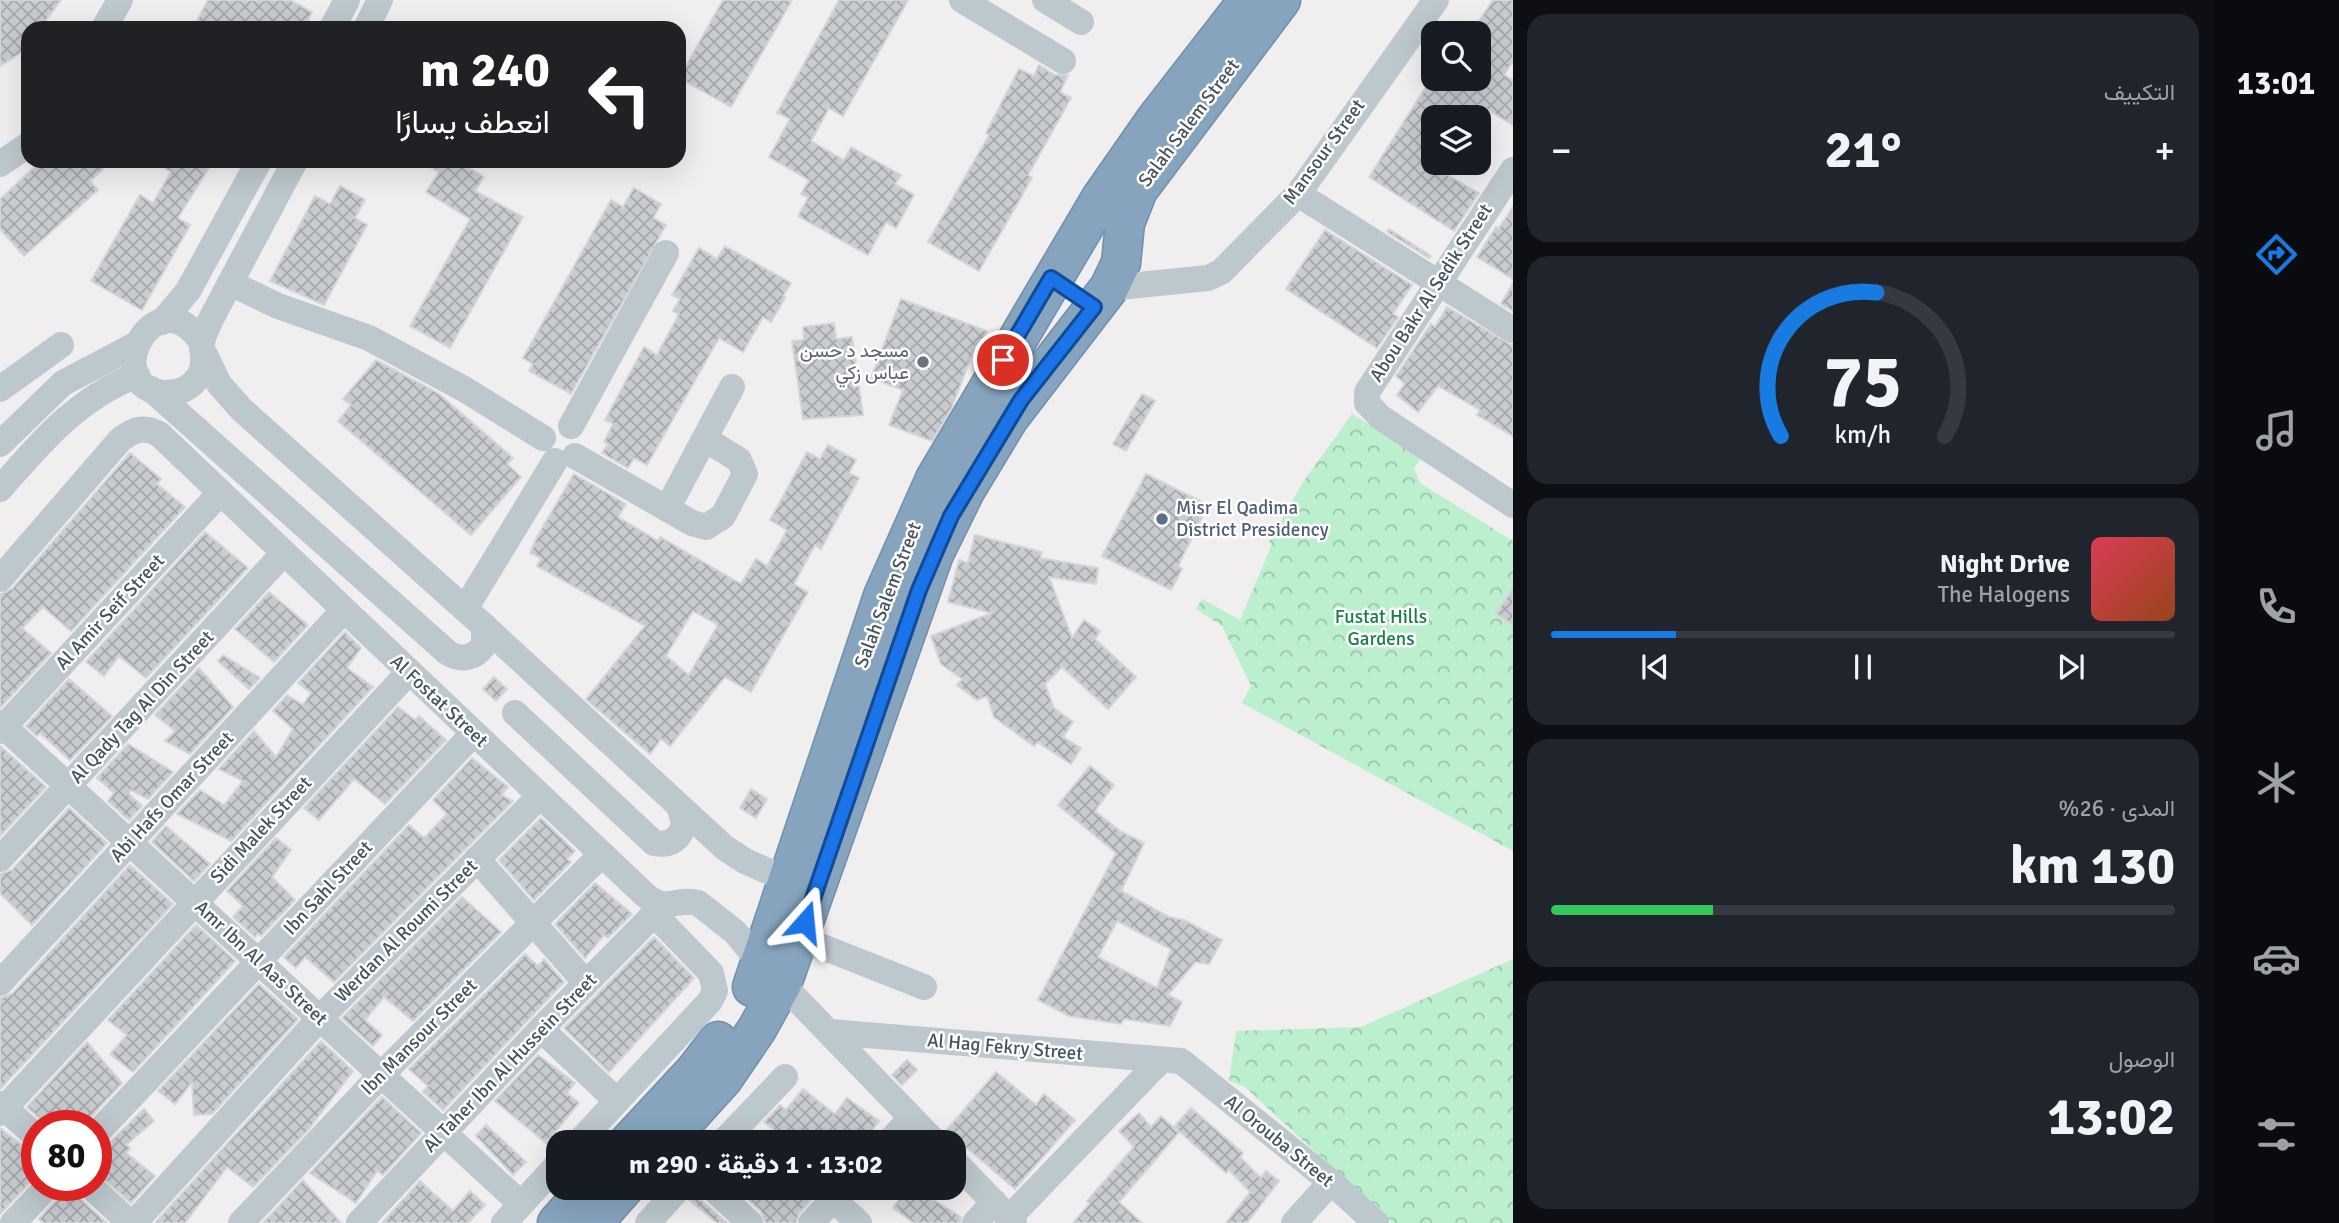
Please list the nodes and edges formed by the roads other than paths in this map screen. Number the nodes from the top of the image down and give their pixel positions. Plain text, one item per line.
1 (120, 0) edge
2 (347, 0) edge
3 (380, 0) edge
4 (962, 0) edge
5 (1045, 0) edge
6 (1248, 0) edge
7 (1281, 0) edge
8 (1436, 0) edge
9 (108, 21) edge
10 (336, 21) edge
11 (370, 21) edge
12 (1081, 22) dead end
13 (1063, 61) dead end
14 (21, 150) edge
15 (0, 164) edge
16 (255, 168) edge
17 (291, 168) edge
18 (1513, 170) edge
19 (1298, 194) junction
20 (666, 253) dead end
21 (1051, 278) junction
22 (1437, 282) junction
23 (230, 283) junction
24 (1102, 298) junction
25 (162, 322) junction
26 (1513, 330) edge
27 (61, 345) dead end
28 (135, 345) junction
29 (203, 348) junction
30 (144, 382) junction
31 (732, 387) dead end
32 (0, 389) edge
33 (705, 439) junction
34 (0, 444) edge
35 (558, 452) junction
36 (0, 489) edge
37 (220, 493) junction
38 (1513, 505) edge
39 (667, 509) junction
40 (283, 554) junction
41 (0, 579) edge
42 (343, 611) junction
43 (474, 618) junction
44 (409, 672) junction
45 (515, 713) dead end
46 (1, 727) edge
47 (474, 733) junction
48 (69, 786) junction
49 (539, 797) junction
50 (678, 806) junction
51 (130, 842) junction
52 (601, 855) junction
53 (0, 859) edge
54 (477, 859) junction
55 (790, 881) junction
56 (194, 902) junction
57 (659, 910) junction
58 (534, 922) junction
59 (800, 939) junction
60 (258, 962) junction
61 (772, 975) junction
62 (0, 983) edge
63 (586, 983) junction
64 (924, 987) dead end
65 (320, 1018) junction
66 (541, 1029) junction
67 (829, 1032) junction
68 (1171, 1061) junction
69 (381, 1075) junction
70 (785, 1077) dead end
71 (617, 1101) junction
72 (2, 1108) edge
73 (112, 1117) edge
74 (911, 1118) junction
75 (21, 1124) edge
76 (590, 1130) edge
77 (640, 1130) edge
78 (677, 1130) edge
79 (734, 1130) edge
80 (900, 1130) edge
81 (923, 1130) edge
82 (444, 1133) junction
83 (966, 1173) edge
84 (546, 1177) edge
85 (1331, 1182) junction
86 (577, 1200) edge
87 (613, 1200) edge
88 (668, 1200) edge
89 (725, 1200) edge
90 (833, 1200) edge
91 (843, 1200) edge
92 (34, 1201) edge
93 (107, 1201) edge
94 (512, 1214) edge
95 (1006, 1215) edge
96 (13, 1223) edge
97 (132, 1223) edge
98 (242, 1223) edge
99 (359, 1223) edge
100 (557, 1223) edge
101 (593, 1223) edge
102 (648, 1223) edge
103 (750, 1223) edge
104 (811, 1223) edge
105 (859, 1223) edge
106 (975, 1223) edge
107 (1294, 1223) edge
108 (1376, 1223) edge

1 - 9 street
2 - 10 street
3 - 11 street
4 - 13 street
5 - 12 street
6 - 21 highway, Salah Salem Street
7 - 24 highway, Salah Salem Street
8 - 19 street, Mansour Street
14 - 15 street
16 - 25 street
17 - 23 street
18 - 22 street, Abou Bakr Al Sedik Street
19 - 22 street
19 - 24 street, Mansour Street
20 - 35 street
21 - 24 highway
21 - 55 highway, Salah Salem Street
22 - 26 street
22 - 38 street, Abou Bakr Al Sedik Street
23 - 29 street
23 - 35 street
24 - 59 highway, Salah Salem Street
25 - 28 street
25 - 29 street
27 - 32 street
28 - 30 street
28 - 34 street
29 - 30 street
29 - 43 street
30 - 36 street
30 - 43 street
31 - 33 street
33 - 39 street
33 - 39 street
35 - 39 street
35 - 43 street
37 - 40 street, Al Fostat Street
37 - 41 street, Al Fostat Street
37 - 46 street, Al Amir Seif Street
40 - 42 street, Al Fostat Street
40 - 48 street, Al Qady Tag Al Din Street
42 - 44 street, Al Fostat Street
42 - 51 street, Abi Hafs Omar Street
43 - 50 street
44 - 47 street, Al Fostat Street
44 - 56 street, Sidi Malek Street
45 - 50 street
46 - 48 street, Amr Ibn Al Aas Street
47 - 49 street, Al Fostat Street
47 - 60 street, Ibn Sahl Street
48 - 51 street, Amr Ibn Al Aas Street
48 - 53 street, Al Qady Tag Al Din Street
49 - 52 street, Al Fostat Street
49 - 54 street, Werdan Al Roumi Street
50 - 55 street
51 - 56 street, Amr Ibn Al Aas Street
51 - 62 street, Abi Hafs Omar Street
52 - 57 street, Al Fostat Street
52 - 58 street, Ibn Mansour Street
54 - 58 street
54 - 65 street, Werdan Al Roumi Street
55 - 61 highway, Salah Salem Street
56 - 60 street, Amr Ibn Al Aas Street
56 - 72 street, Sidi Malek Street
57 - 61 street
57 - 63 street, Al Taher Ibn Al Hussein Street
57 - 71 street, Al Fostat Street
58 - 63 street
58 - 69 street, Ibn Mansour Street
59 - 61 highway, Salah Salem Street
59 - 64 street
60 - 65 street, Amr Ibn Al Aas Street
60 - 73 street, Ibn Sahl Street
61 - 67 street
61 - 77 highway, Salah Salem Street
61 - 78 highway, Salah Salem Street
63 - 66 street, Al Taher Ibn Al Hussein Street
65 - 69 street, Amr Ibn Al Aas Street
65 - 97 street, Werdan Al Roumi Street
66 - 71 street
66 - 82 street, Al Taher Ibn Al Hussein Street
67 - 68 street, Al Hag Fekry Street
67 - 74 street
68 - 85 street, Al Orouba Street
68 - 95 street
69 - 82 street, Amr Ibn Al Aas Street
69 - 98 street, Ibn Mansour Street
70 - 79 street
71 - 76 street
72 - 75 street
74 - 80 street
74 - 81 street
82 - 94 street, Amr Ibn Al Aas Street
82 - 99 street, Al Taher Ibn Al Hussein Street
83 - 95 street
84 - 94 street
85 - 107 street
85 - 108 street, Al Orouba Street
86 - 100 highway
87 - 101 highway
88 - 102 street
89 - 103 street
90 - 104 street
91 - 105 street
92 - 96 street
93 - 97 street
95 - 106 street

